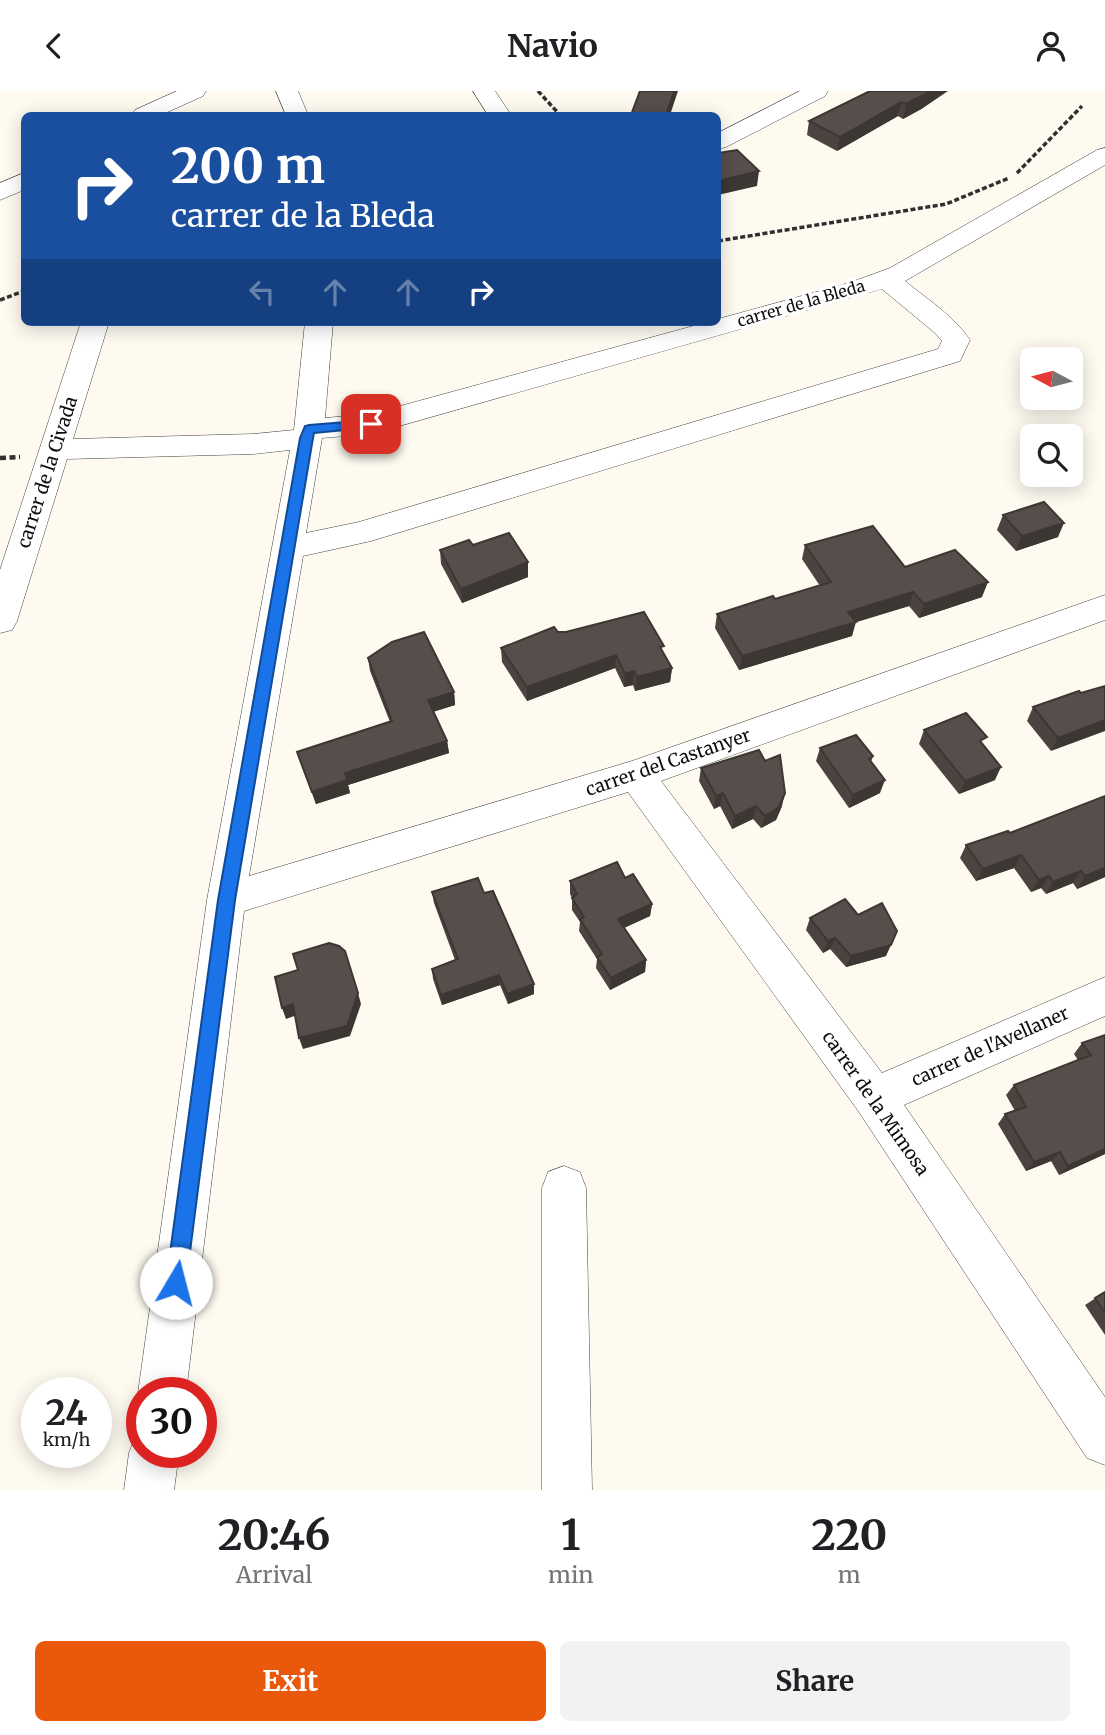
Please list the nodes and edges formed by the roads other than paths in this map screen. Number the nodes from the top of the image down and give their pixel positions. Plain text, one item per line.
1 (195, 91) edge
2 (287, 91) edge
3 (484, 91) edge
4 (810, 92) edge
5 (150, 112) edge
6 (296, 112) edge
7 (497, 112) edge
8 (721, 140) edge
9 (1105, 155) edge
10 (21, 182) edge
11 (0, 193) edge
12 (885, 278) junction
13 (721, 325) edge
14 (94, 326) edge
15 (319, 326) edge
16 (632, 326) edge
17 (719, 326) edge
18 (644, 346) junction
19 (308, 434) junction
20 (55, 449) junction
21 (289, 548) junction
22 (1105, 607) edge
23 (0, 621) edge
24 (636, 775) junction
25 (226, 900) junction
26 (1105, 996) edge
27 (874, 1097) junction
28 (564, 1188) dead end
29 (164, 1377) edge
30 (1105, 1440) edge
31 (152, 1468) edge
32 (149, 1490) edge
33 (568, 1490) edge

1 - 5 street
2 - 6 street
3 - 7 street
4 - 8 street
9 - 12 street, carrer de la Bleda
10 - 11 street
12 - 13 street, carrer de la Bleda
12 - 21 street
14 - 20 street, carrer de la Civada
15 - 19 street
16 - 18 street
17 - 18 street, carrer de la Bleda
18 - 19 street, carrer de la Bleda
19 - 20 street, carrer de la Bleda
19 - 21 street
20 - 23 street, carrer de la Civada
21 - 25 street
22 - 24 street, carrer del Castanyer
24 - 25 street, carrer del Castanyer
24 - 27 street, carrer de la Mimosa
25 - 29 street
26 - 27 street, carrer de l'Avellaner
27 - 30 street, carrer de la Mimosa
28 - 33 street
31 - 32 street

